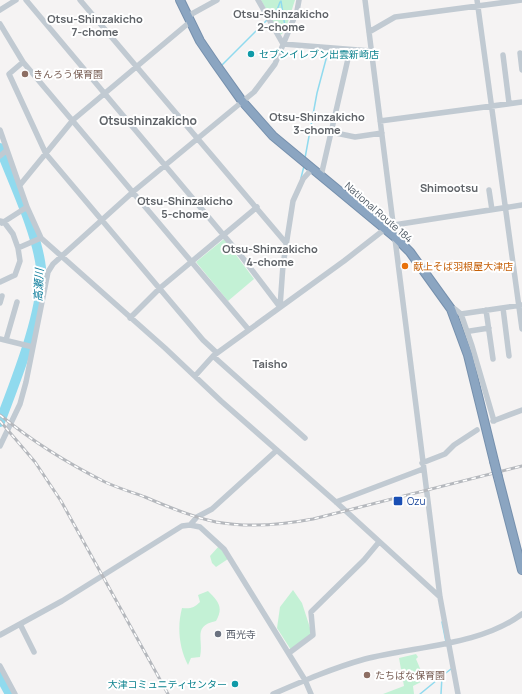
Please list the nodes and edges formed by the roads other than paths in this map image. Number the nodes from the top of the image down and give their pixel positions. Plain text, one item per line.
1 (16, 0) edge
2 (26, 0) edge
3 (80, 0) edge
4 (180, 0) edge
5 (217, 0) edge
6 (258, 0) edge
7 (299, 0) edge
8 (365, 0) edge
9 (522, 0) edge
10 (478, 3) edge
11 (0, 10) edge
12 (189, 19) junction
13 (0, 24) edge
14 (369, 32) junction
15 (283, 44) junction
16 (350, 50) junction
17 (371, 51) junction
18 (520, 53) dead end
19 (503, 55) dead end
20 (23, 62) junction
21 (137, 68) junction
22 (522, 70) edge
23 (104, 94) junction
24 (242, 101) junction
25 (522, 102) edge
26 (509, 103) junction
27 (492, 106) junction
28 (73, 120) junction
29 (380, 121) junction
30 (0, 130) edge
31 (331, 132) junction
32 (382, 133) junction
33 (198, 140) junction
34 (7, 150) junction
35 (46, 154) junction
36 (0, 156) edge
37 (165, 166) junction
38 (312, 169) junction
39 (321, 176) junction
40 (20, 185) junction
41 (489, 190) dead end
42 (134, 191) junction
43 (522, 204) edge
44 (27, 207) junction
45 (257, 207) junction
46 (506, 208) junction
47 (492, 210) junction
48 (102, 220) junction
49 (1, 221) edge
50 (394, 225) junction
51 (385, 229) junction
52 (224, 236) junction
53 (41, 238) junction
54 (396, 238) junction
55 (286, 243) junction
56 (18, 248) junction
57 (59, 256) junction
58 (192, 262) junction
59 (0, 282) edge
60 (160, 288) junction
61 (2, 296) dead end
62 (17, 302) dead end
63 (0, 303) edge
64 (521, 305) edge
65 (280, 307) junction
66 (503, 308) junction
67 (451, 310) junction
68 (486, 310) junction
69 (461, 314) junction
70 (130, 318) junction
71 (489, 328) junction
72 (522, 329) edge
73 (249, 330) junction
74 (470, 331) dead end
75 (3, 339) edge
76 (32, 347) junction
77 (215, 355) junction
78 (509, 356) dead end
79 (493, 359) dead end
80 (195, 376) junction
81 (522, 410) edge
82 (477, 430) dead end
83 (2, 436) edge
84 (305, 438) dead end
85 (0, 446) edge
86 (276, 451) junction
87 (423, 466) junction
88 (336, 502) junction
89 (190, 525) junction
90 (379, 542) junction
91 (522, 570) edge
92 (440, 597) junction
93 (522, 614) edge
94 (20, 624) junction
95 (0, 635) edge
96 (448, 644) junction
97 (34, 652) dead end
98 (289, 653) junction
99 (0, 666) edge
100 (305, 680) junction
101 (15, 694) edge
102 (273, 694) edge
103 (311, 694) edge
104 (458, 694) edge

1 - 11 street
2 - 23 street
3 - 21 street
4 - 12 highway, National Route 184
5 - 12 street
6 - 15 street
7 - 15 street
8 - 14 street
9 - 10 street
10 - 14 street
10 - 27 street
12 - 21 street
12 - 24 highway, National Route 184
13 - 20 street
14 - 17 street
15 - 16 street
15 - 24 street
16 - 17 street
16 - 31 street
17 - 29 street
18 - 22 street
19 - 26 street
20 - 28 street
20 - 35 street
21 - 23 street
21 - 33 street
23 - 28 street
23 - 37 street
24 - 33 street
24 - 38 highway, National Route 184
25 - 26 street
26 - 27 street
27 - 29 street
27 - 46 street
28 - 35 street
28 - 42 street
29 - 32 street
30 - 34 street
31 - 32 street
31 - 39 street
32 - 50 street
33 - 37 street
33 - 45 street
34 - 36 street
34 - 40 street
35 - 40 street
35 - 48 street
37 - 42 street
37 - 52 street
38 - 39 highway, National Route 184
38 - 55 street
39 - 51 highway, National Route 184
40 - 44 street
41 - 47 street
42 - 48 street
42 - 58 street
43 - 46 street
44 - 49 street
44 - 53 street
45 - 52 street
45 - 55 street
46 - 47 street
46 - 64 street
47 - 50 street
48 - 57 street
48 - 60 street
49 - 56 street
50 - 54 street
51 - 54 highway, National Route 184
51 - 65 street
52 - 58 street
52 - 65 street
53 - 56 street
53 - 57 street
54 - 67 highway, National Route 184
54 - 87 street
55 - 65 street
56 - 59 street
57 - 70 street
57 - 76 street
58 - 60 street
58 - 73 street
60 - 70 street
60 - 77 street
61 - 63 street
62 - 75 street
64 - 66 street
64 - 72 street
65 - 73 street
66 - 68 street
66 - 78 street
67 - 69 street
67 - 91 highway, National Route 184, bridge
68 - 69 street
68 - 71 street
69 - 81 street
70 - 80 street
71 - 74 street
71 - 79 street
73 - 77 street
75 - 76 street
76 - 83 street
77 - 80 street
77 - 84 street
80 - 86 street
82 - 87 street
83 - 85 street
86 - 88 street
86 - 89 street
87 - 88 street
87 - 92 street
88 - 90 street
89 - 94 street
89 - 98 street
90 - 92 street
90 - 98 street
92 - 96 street
93 - 96 street
94 - 95 street
94 - 97 street
96 - 100 street
96 - 104 street
98 - 100 street
99 - 101 street
100 - 102 street
100 - 103 street

